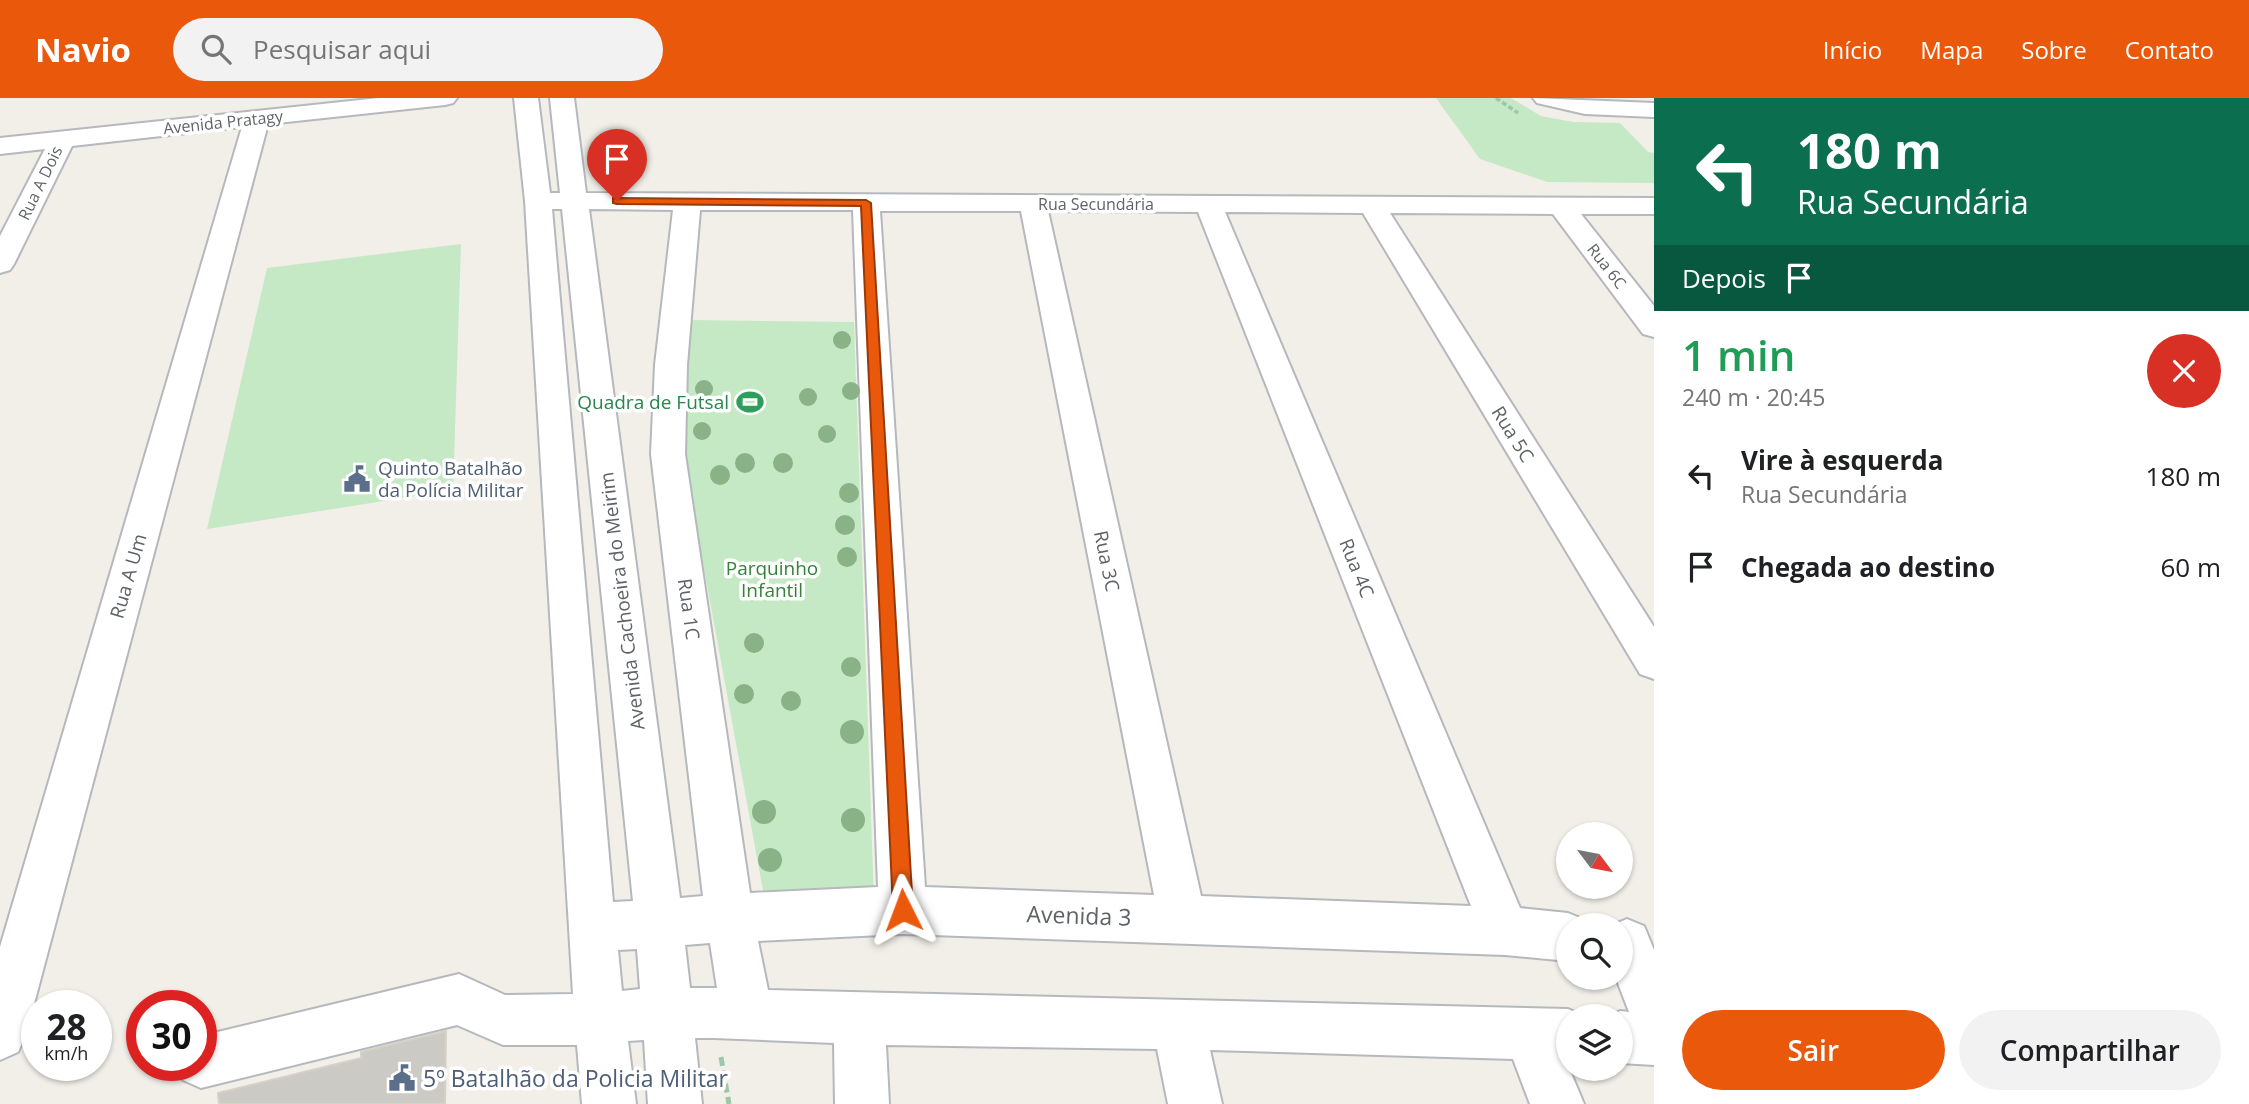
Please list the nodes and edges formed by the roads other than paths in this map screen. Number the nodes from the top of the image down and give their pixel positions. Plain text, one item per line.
1 (445, 98) edge
2 (526, 98) edge
3 (562, 98) edge
4 (1545, 98) edge
5 (376, 102) edge
6 (326, 105) edge
7 (1654, 110) edge
8 (257, 119) junction
9 (62, 140) junction
10 (0, 146) edge
11 (556, 200) junction
12 (687, 202) junction
13 (866, 203) junction
14 (1033, 204) junction
15 (1209, 205) junction
16 (1560, 205) junction
17 (1371, 206) junction
18 (1654, 206) edge
19 (0, 264) edge
20 (1654, 327) edge
21 (1654, 662) edge
22 (903, 910) junction
23 (730, 918) junction
24 (1182, 918) junction
25 (659, 924) junction
26 (591, 928) junction
27 (1505, 931) junction
28 (1556, 936) edge
29 (1634, 943) edge
30 (1654, 1012) edge
31 (665, 1013) junction
32 (747, 1014) junction
33 (602, 1019) junction
34 (859, 1019) junction
35 (1178, 1024) junction
36 (0, 1034) edge
37 (1549, 1035) edge
38 (1633, 1038) edge
39 (1654, 1039) edge
40 (217, 1058) edge
41 (609, 1104) edge
42 (675, 1104) edge
43 (862, 1104) edge
44 (1195, 1104) edge
45 (1557, 1104) edge

1 - 5 street, Avenida Pratagy
2 - 11 street, Avenida Cachoeira do Meirim
3 - 11 street, Avenida Cachoeira do Meirim
4 - 7 street
5 - 6 street, Avenida Pratagy
6 - 8 street, Avenida Pratagy
8 - 9 street, Avenida Pratagy
8 - 36 street, Rua A Um
9 - 10 street, Avenida Pratagy
9 - 19 street, Rua A Dois
11 - 12 street, Rua Secundária
11 - 25 street, Avenida Cachoeira do Meirim
11 - 26 street, Avenida Cachoeira do Meirim
12 - 13 street, Rua Secundária
12 - 23 street, Rua 1C
13 - 14 street, Rua Secundária
13 - 22 street
14 - 15 street, Rua Secundária
14 - 24 street, Rua 3C
15 - 17 street, Rua Secundária
15 - 27 street, Rua 4C
16 - 17 street, Rua Secundária
16 - 18 street, Rua Secundária
16 - 20 street, Rua 6C
17 - 21 street, Rua 5C
22 - 23 street, Avenida 3
22 - 24 street, Avenida 3
23 - 25 street, Avenida 3
23 - 32 street, Rua 1C
24 - 27 street, Avenida 3
25 - 26 street, Avenida 3
25 - 31 street, Avenida Cachoeira do Meirim
26 - 33 street, Avenida Cachoeira do Meirim
27 - 28 street, Avenida 3
29 - 30 street
31 - 32 street
31 - 33 street
31 - 42 street, Avenida Cachoeira do Meirim
32 - 34 street
33 - 40 street
33 - 41 street, Avenida Cachoeira do Meirim
34 - 35 street
34 - 43 street
35 - 37 street
35 - 44 street
37 - 45 street
38 - 39 street

